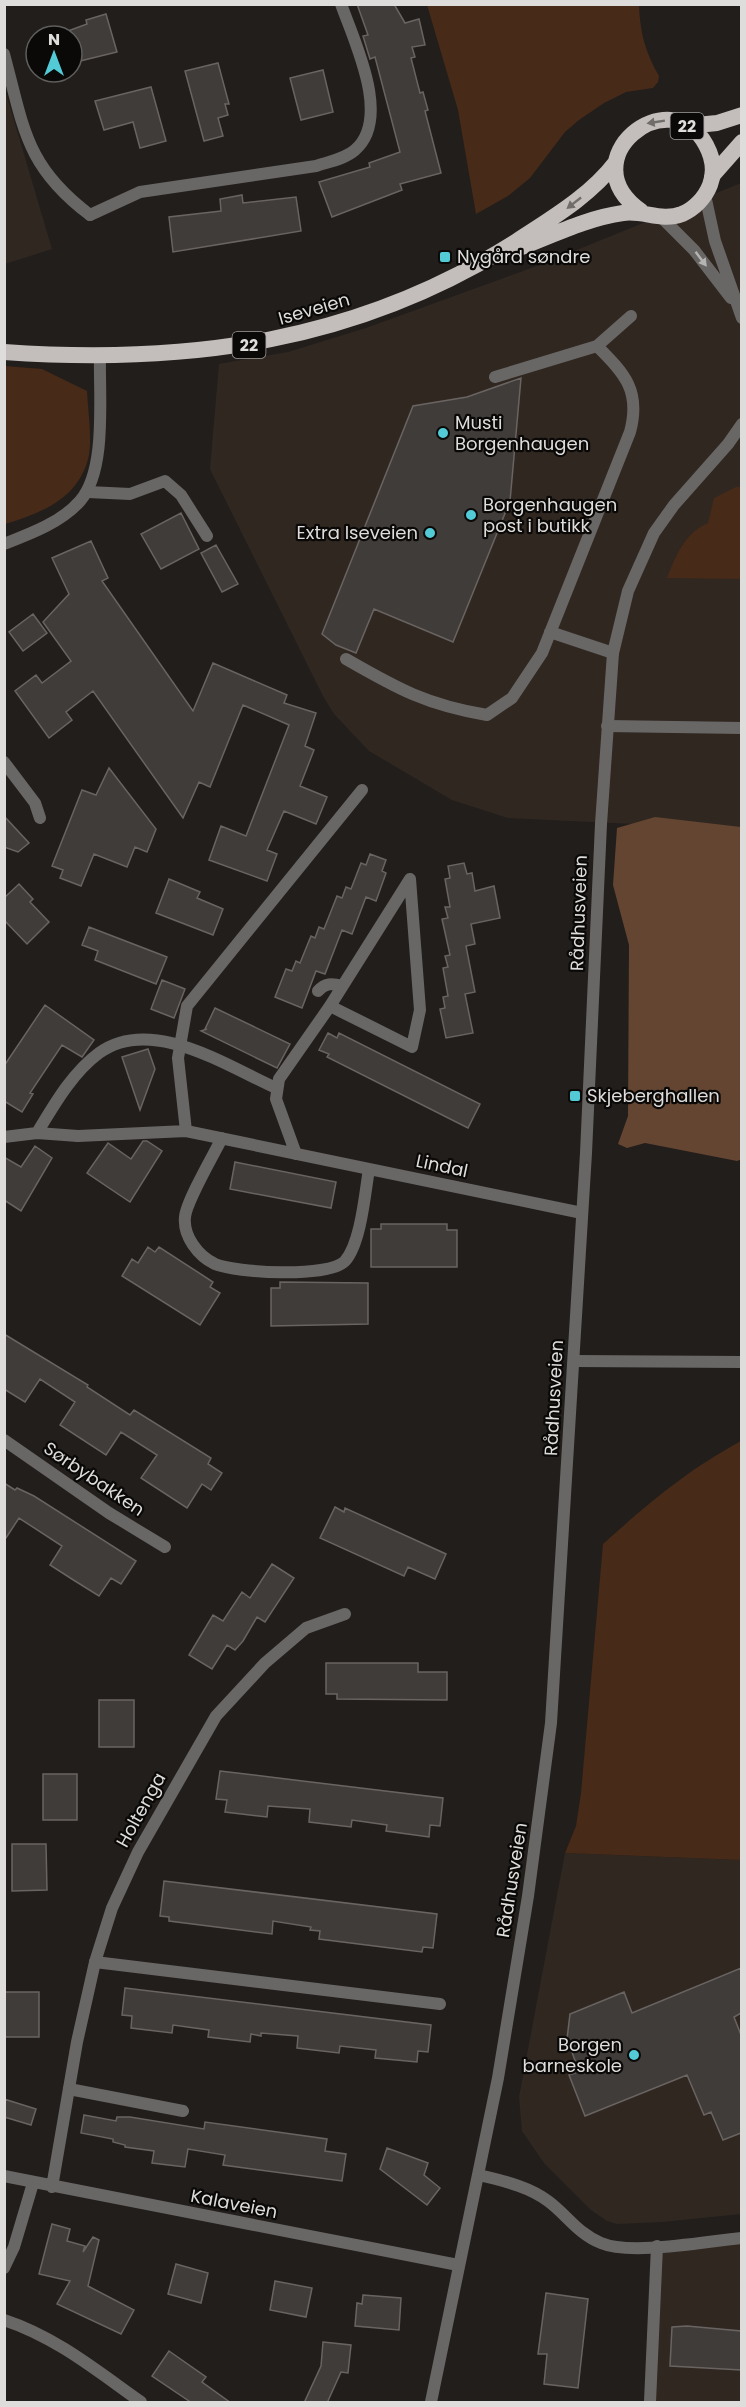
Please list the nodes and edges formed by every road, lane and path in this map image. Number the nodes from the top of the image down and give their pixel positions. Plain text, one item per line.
1 (341, 4) edge
2 (4, 54) edge
3 (741, 115) edge
4 (687, 126) junction
5 (741, 142) edge
6 (616, 162) junction
7 (712, 176) junction
8 (705, 195) junction
9 (641, 211) junction
10 (661, 217) junction
11 (480, 264) junction
12 (739, 313) edge
13 (631, 316) dead end
14 (597, 346) junction
15 (4, 352) edge
16 (100, 357) junction
17 (495, 377) dead end
18 (741, 424) edge
19 (88, 492) junction
20 (207, 536) dead end
21 (4, 544) edge
22 (550, 632) junction
23 (613, 653) junction
24 (346, 659) dead end
25 (607, 726) junction
26 (741, 728) edge
27 (4, 762) edge
28 (362, 790) dead end
29 (40, 818) dead end
30 (342, 986) junction
31 (318, 991) dead end
32 (330, 1006) junction
33 (180, 1044) junction
34 (276, 1088) junction
35 (186, 1131) junction
36 (38, 1133) junction
37 (4, 1137) edge
38 (222, 1138) junction
39 (296, 1154) junction
40 (369, 1169) junction
41 (582, 1213) junction
42 (574, 1361) junction
43 (741, 1362) edge
44 (4, 1440) edge
45 (165, 1547) dead end
46 (345, 1614) dead end
47 (95, 1962) junction
48 (440, 2004) dead end
49 (69, 2089) junction
50 (183, 2111) dead end
51 (479, 2175) junction
52 (4, 2176) edge
53 (33, 2183) junction
54 (52, 2187) junction
55 (741, 2238) edge
56 (657, 2246) junction
57 (458, 2265) junction
58 (4, 2268) edge
59 (4, 2320) edge
60 (141, 2403) edge
61 (431, 2403) edge
62 (650, 2403) edge

1 - 2 street
3 - 4 highway, 22
4 -> 6 highway, 22
4 - 7 highway, 22
5 - 7 highway
6 - 9 highway
6 -> 11 highway, Iseveien / 22
7 - 8 highway
8 - 10 highway
8 - 12 street
9 - 10 highway, 22
9 - 11 highway, Iseveien / 22
10 -> 12 street
11 - 16 highway, Iseveien / 22
13 - 14 street
14 - 17 street
14 - 22 street
15 - 16 highway, Iseveien / 22
16 - 19 street
18 - 23 street, Rådhusveien
19 - 20 street
19 - 21 street
22 - 23 street
22 - 24 street
23 - 25 street, Rådhusveien
25 - 26 street
25 - 41 street, Rådhusveien
27 - 29 street
28 - 33 street
30 - 31 street
30 - 32 street
30 - 32 street
32 - 34 street
33 - 34 street
33 - 35 street
33 - 36 street
34 - 39 street
35 - 36 street, Lindal
35 - 38 street, Lindal
36 - 37 street, Lindal
38 - 39 street, Lindal
38 - 40 street
39 - 40 street, Lindal
40 - 41 street, Lindal
41 - 42 street, Rådhusveien
42 - 43 street
42 - 51 street, Rådhusveien
44 - 45 street, Sørbybakken
46 - 47 street, Holtenga
47 - 48 street
47 - 49 street, Holtenga
49 - 50 street
49 - 54 street, Holtenga
51 - 56 street
51 - 57 street, Rådhusveien
52 - 53 street, Kalaveien
53 - 54 street, Kalaveien
53 - 58 street
54 - 57 street, Kalaveien
55 - 56 street
56 - 62 street
57 - 61 street, Rådhusveien
59 - 60 street

